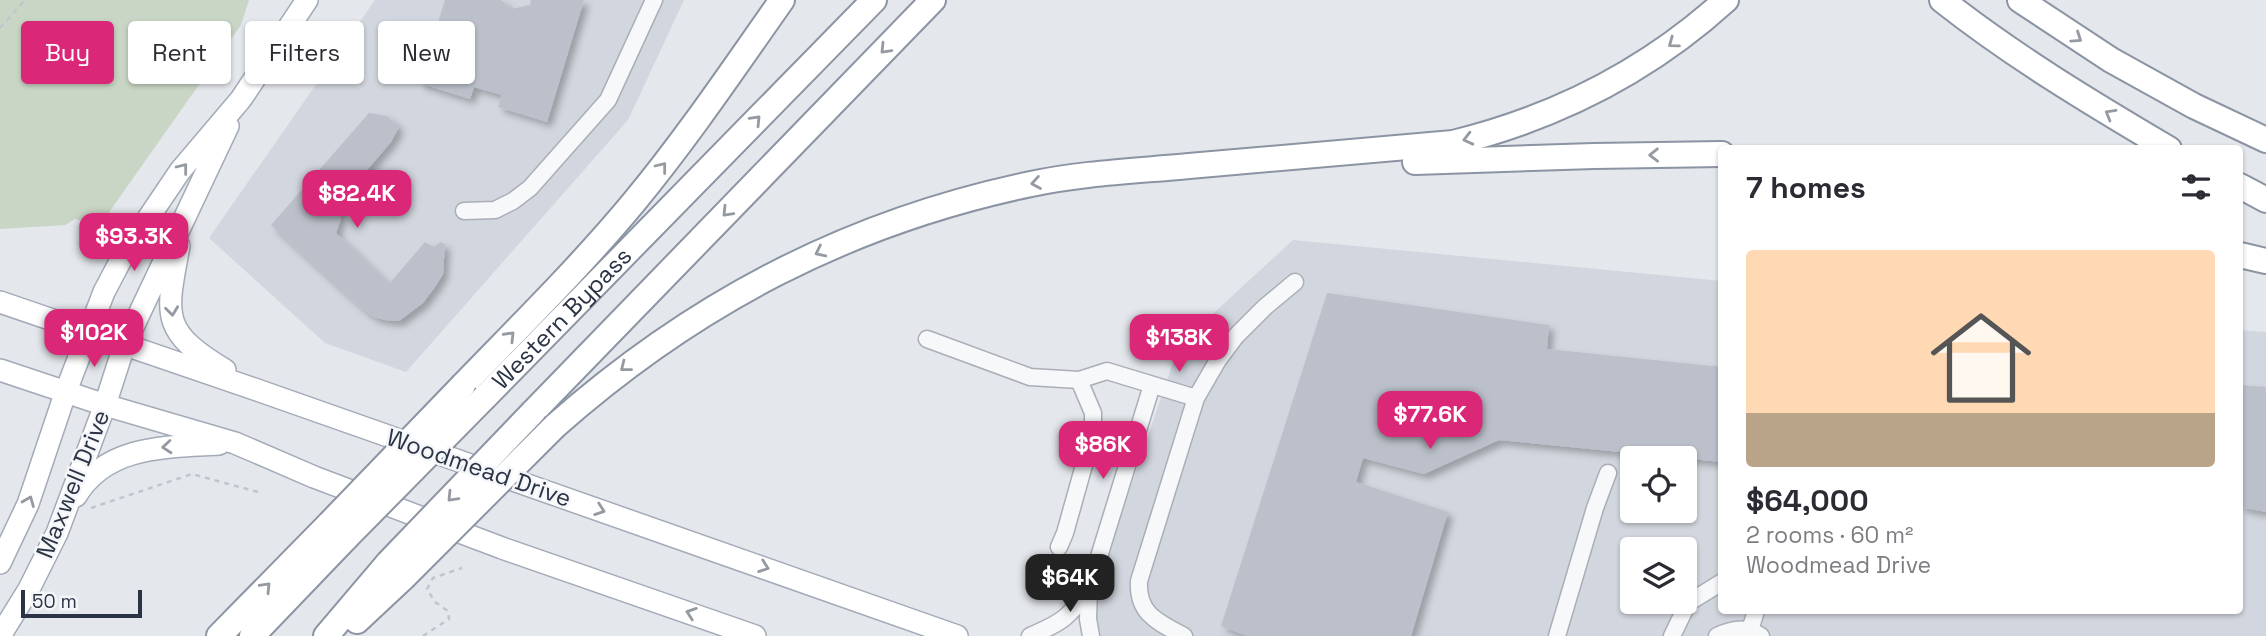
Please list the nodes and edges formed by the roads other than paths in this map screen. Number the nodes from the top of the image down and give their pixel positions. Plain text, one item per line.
1 (307, 0) edge
2 (654, 0) edge
3 (782, 0) edge
4 (874, 0) edge
5 (933, 0) edge
6 (1726, 0) edge
7 (1942, 0) edge
8 (2020, 0) edge
9 (241, 99) junction
10 (2266, 140) edge
11 (2162, 145) edge
12 (1718, 154) edge
13 (1104, 174) junction
14 (2243, 188) edge
15 (2266, 200) edge
16 (464, 211) dead end
17 (184, 220) junction
18 (2243, 256) edge
19 (2266, 261) edge
20 (1295, 282) dead end
21 (0, 302) edge
22 (88, 332) junction
23 (927, 339) dead end
24 (124, 346) junction
25 (0, 370) edge
26 (1079, 380) junction
27 (1153, 385) junction
28 (66, 391) junction
29 (260, 391) junction
30 (1196, 398) junction
31 (105, 405) junction
32 (235, 443) junction
33 (1608, 473) dead end
34 (338, 531) junction
35 (57, 533) junction
36 (1059, 547) dead end
37 (0, 563) edge
38 (395, 571) junction
39 (1718, 584) edge
40 (1089, 589) junction
41 (1756, 614) edge
42 (1755, 633) edge
43 (0, 636) edge
44 (219, 636) edge
45 (252, 636) edge
46 (326, 636) edge
47 (341, 636) edge
48 (755, 636) edge
49 (957, 636) edge
50 (1030, 636) edge
51 (1091, 636) edge
52 (1184, 636) edge
53 (1557, 636) edge
54 (1672, 636) edge
55 (1717, 636) edge

1 - 9 main road, Maxwell Drive
2 - 16 street
34 -> 3 highway, bridge
34 -> 4 highway, Western Bypass, bridge
5 -> 38 highway, Western Bypass, bridge
6 -> 13 highway
11 -> 7 highway
8 -> 10 highway
9 - 17 main road, Maxwell Drive
22 -> 9 main road, Maxwell Drive
12 -> 13 highway
13 -> 38 highway, bridge
14 - 15 highway
17 - 24 main road, Maxwell Drive
17 -> 29 main road
18 - 19 highway
20 - 30 street
21 - 22 main road, Woodmead Drive
22 - 24 main road, Woodmead Drive
22 - 28 main road, Maxwell Drive
23 - 26 street
24 - 29 main road, Woodmead Drive
24 - 31 main road, Maxwell Drive
25 - 28 main road
26 - 27 street
26 - 36 street
27 - 30 street
27 - 40 street
28 - 31 main road
37 -> 28 main road, Maxwell Drive
29 -> 49 main road, Woodmead Drive
30 - 52 street
31 - 32 main road
31 - 35 main road, Maxwell Drive
32 -> 35 main road
48 -> 32 main road
33 - 53 street
44 -> 34 highway
34 - 45 highway, Western Bypass
35 - 43 main road, Maxwell Drive
38 - 46 highway, Western Bypass
38 - 47 highway
39 - 54 street
40 - 50 street
40 - 51 street
41 - 42 street
42 - 55 street

